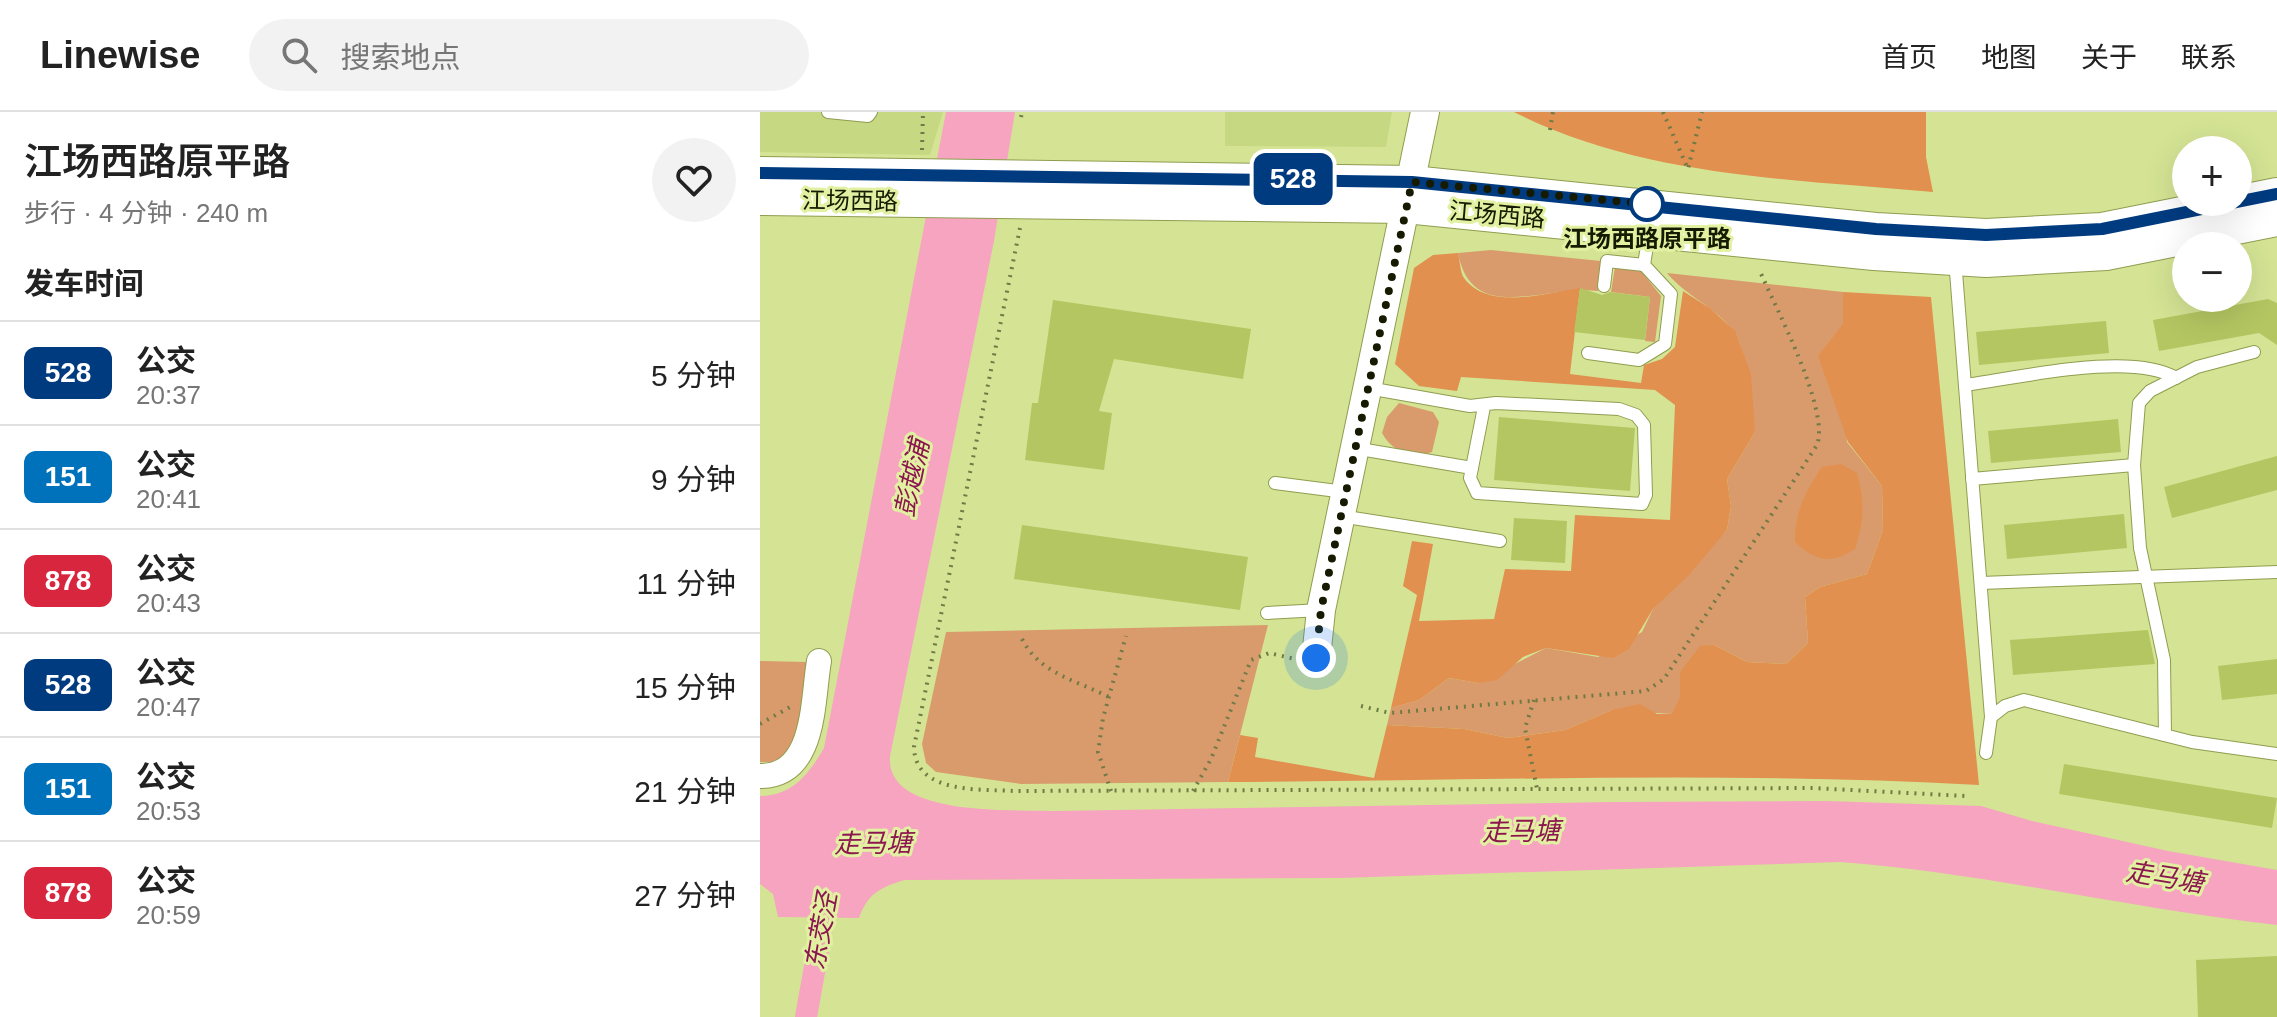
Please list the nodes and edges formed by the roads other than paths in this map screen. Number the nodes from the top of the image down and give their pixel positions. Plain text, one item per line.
1 (828, 112) edge
2 (871, 112) edge
3 (1425, 112) edge
4 (760, 173) edge
5 (925, 185) junction
6 (2277, 194) edge
7 (1409, 195) junction
8 (760, 199) edge
9 (2277, 220) edge
10 (1649, 230) junction
11 (1955, 259) junction
12 (1644, 265) junction
13 (1604, 286) dead end
14 (2254, 352) dead end
15 (1588, 353) dead end
16 (2176, 378) junction
17 (1965, 385) junction
18 (1368, 388) junction
19 (1484, 407) junction
20 (1354, 448) junction
21 (2134, 465) junction
22 (1472, 468) junction
23 (1972, 479) junction
24 (1275, 483) dead end
25 (1343, 504) junction
26 (1500, 541) dead end
27 (2277, 572) edge
28 (2144, 577) junction
29 (1981, 583) junction
30 (1321, 610) junction
31 (1267, 613) dead end
32 (1316, 658) road end
33 (819, 661) dead end
34 (1991, 717) junction
35 (2165, 735) junction
36 (1986, 753) dead end
37 (2277, 754) edge
38 (760, 776) edge

1 - 2 lane
3 - 7 street
4 - 5 main road, 江场西路
5 - 7 main road, 江场西路
5 - 8 main road, 江场西路
6 - 7 main road, 江场西路
7 - 10 main road, 江场西路
7 - 18 street
9 - 11 main road, 江场西路
10 - 11 main road, 江场西路
10 - 12 lane
11 - 17 lane
12 - 13 lane
12 - 15 lane
14 - 16 lane
16 - 17 lane
16 - 21 lane
17 - 23 lane
18 - 19 lane
18 - 20 street
19 - 22 lane
19 - 22 lane
20 - 22 lane
20 - 25 street
21 - 23 lane
21 - 28 lane
23 - 29 lane
24 - 25 lane
25 - 26 lane
25 - 30 street
27 - 28 lane
28 - 29 lane
28 - 35 lane
29 - 34 lane
30 - 31 lane
30 - 32 street
33 - 38 street
34 - 35 lane
34 - 36 lane
35 - 37 lane

